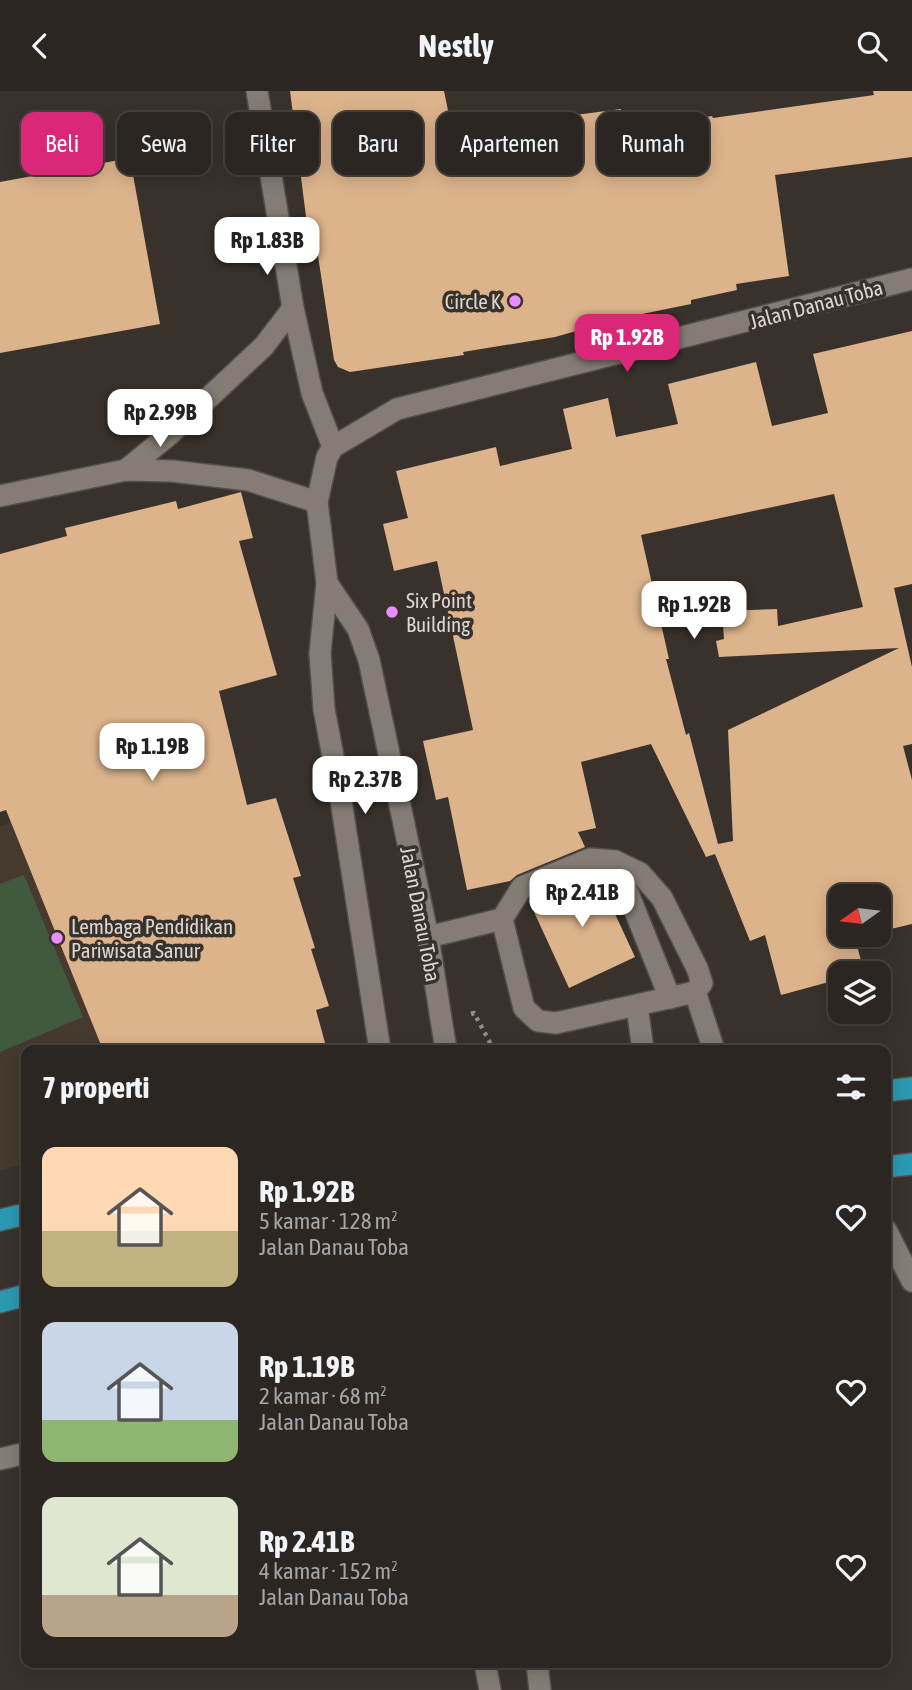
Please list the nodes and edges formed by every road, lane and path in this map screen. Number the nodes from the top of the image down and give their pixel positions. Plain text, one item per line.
1 (257, 91) edge
2 (912, 279) edge
3 (293, 308) junction
4 (334, 447) junction
5 (126, 470) junction
6 (0, 496) edge
7 (317, 502) junction
8 (327, 583) junction
9 (615, 861) junction
10 (502, 919) junction
11 (428, 937) junction
12 (695, 992) junction
13 (670, 998) junction
14 (637, 1006) junction
15 (379, 1045) edge
16 (445, 1045) edge
17 (642, 1045) edge
18 (712, 1045) edge
19 (912, 1088) edge
20 (891, 1090) edge
21 (912, 1164) edge
22 (891, 1166) edge
23 (21, 1215) edge
24 (0, 1220) edge
25 (891, 1240) edge
26 (912, 1281) edge
27 (21, 1296) edge
28 (0, 1302) edge
29 (21, 1454) edge
30 (0, 1459) edge
31 (486, 1668) edge
32 (538, 1668) edge
33 (489, 1690) edge
34 (540, 1690) edge

1 - 3 street
2 - 4 street, Jalan Danau Toba
3 - 4 street
3 - 5 street
4 - 7 street, Jalan Danau Toba
5 - 6 street
5 - 7 street
7 - 8 street, Jalan Danau Toba
8 - 11 street, Jalan Danau Toba
8 - 15 street, Jalan Danau Toba
9 - 10 street
9 - 12 street
9 - 13 street
10 - 11 street
10 - 14 street
11 - 16 street, Jalan Danau Toba
12 - 13 street
12 - 18 street
13 - 14 street
14 - 17 street
19 - 20 highway
21 - 22 highway
23 - 24 highway
25 - 26 street
27 - 28 highway
29 - 30 street
31 - 33 street
32 - 34 street

